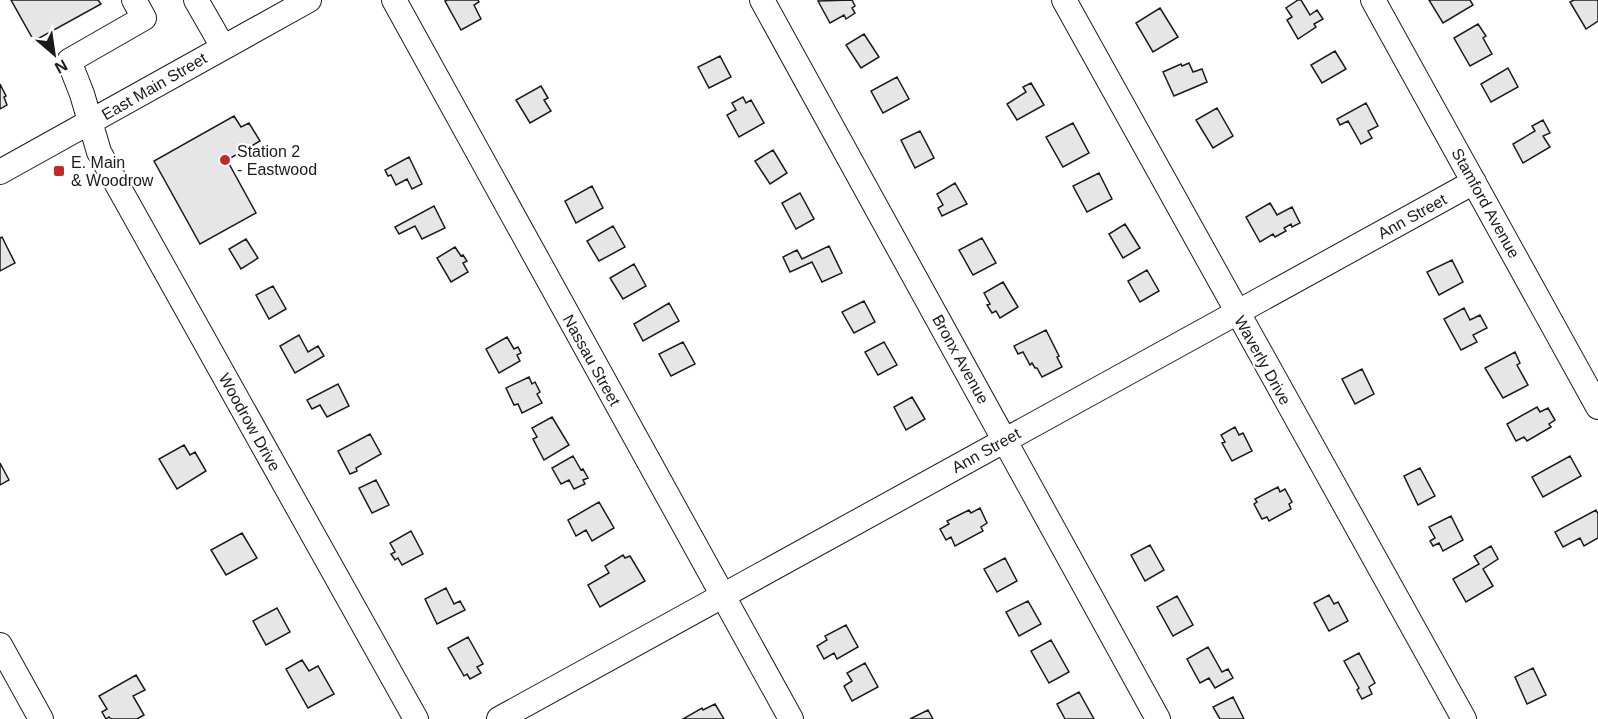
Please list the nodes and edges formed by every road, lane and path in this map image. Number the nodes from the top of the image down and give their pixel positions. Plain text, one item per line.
1 (134, 0) edge
2 (196, 0) edge
3 (309, 0) edge
4 (394, 0) edge
5 (762, 0) edge
6 (1064, 0) edge
7 (1373, 0) edge
8 (223, 48) junction
9 (91, 122) junction
10 (0, 172) edge
11 (1474, 182) junction
12 (1237, 313) junction
13 (1598, 407) edge
14 (1005, 440) junction
15 (722, 596) junction
16 (0, 645) edge
17 (41, 719) edge
18 (416, 719) edge
19 (499, 719) edge
20 (791, 719) edge
21 (1158, 719) edge
22 (1464, 719) edge

1 - 9 street, Woodrow Drive
2 - 8 street
3 - 8 street, East Main Street
4 - 15 street, Nassau Street
5 - 14 street, Bronx Avenue
6 - 12 street, Waverly Drive
7 - 11 street, Stamford Avenue
8 - 9 street, East Main Street
9 - 10 street, East Main Street
9 - 18 street, Woodrow Drive
11 - 12 street, Ann Street
11 - 13 street, Stamford Avenue
12 - 14 street, Ann Street
12 - 22 street, Waverly Drive
14 - 15 street, Ann Street
14 - 21 street, Bronx Avenue
15 - 19 street, Ann Street
15 - 20 street, Nassau Street
16 - 17 street

